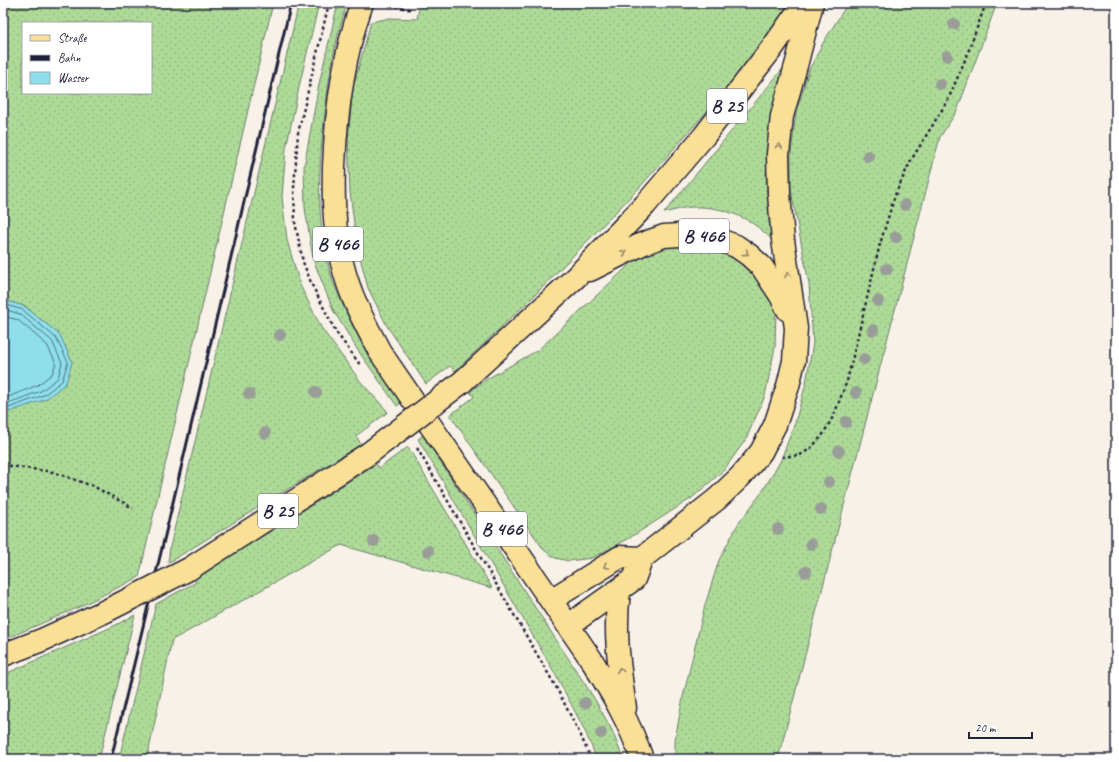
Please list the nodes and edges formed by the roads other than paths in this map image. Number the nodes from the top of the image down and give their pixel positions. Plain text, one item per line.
1 (362, 3) edge
2 (804, 3) edge
3 (812, 3) edge
4 (576, 277) junction
5 (796, 328) junction
6 (642, 558) junction
7 (619, 591) junction
8 (551, 600) junction
9 (568, 626) junction
10 (3, 655) edge
11 (628, 723) junction
12 (642, 759) edge

1 - 8 main road, B 466
2 - 4 main road, B 25
5 -> 3 main road
4 -> 5 main road, B 466
4 - 10 main road, B 25, bridge
5 - 6 main road, B 466
6 - 7 main road
6 -> 8 main road
7 - 9 main road
11 -> 7 main road
8 - 9 main road, B 466
9 - 11 main road, B 466
11 - 12 main road, B 466

